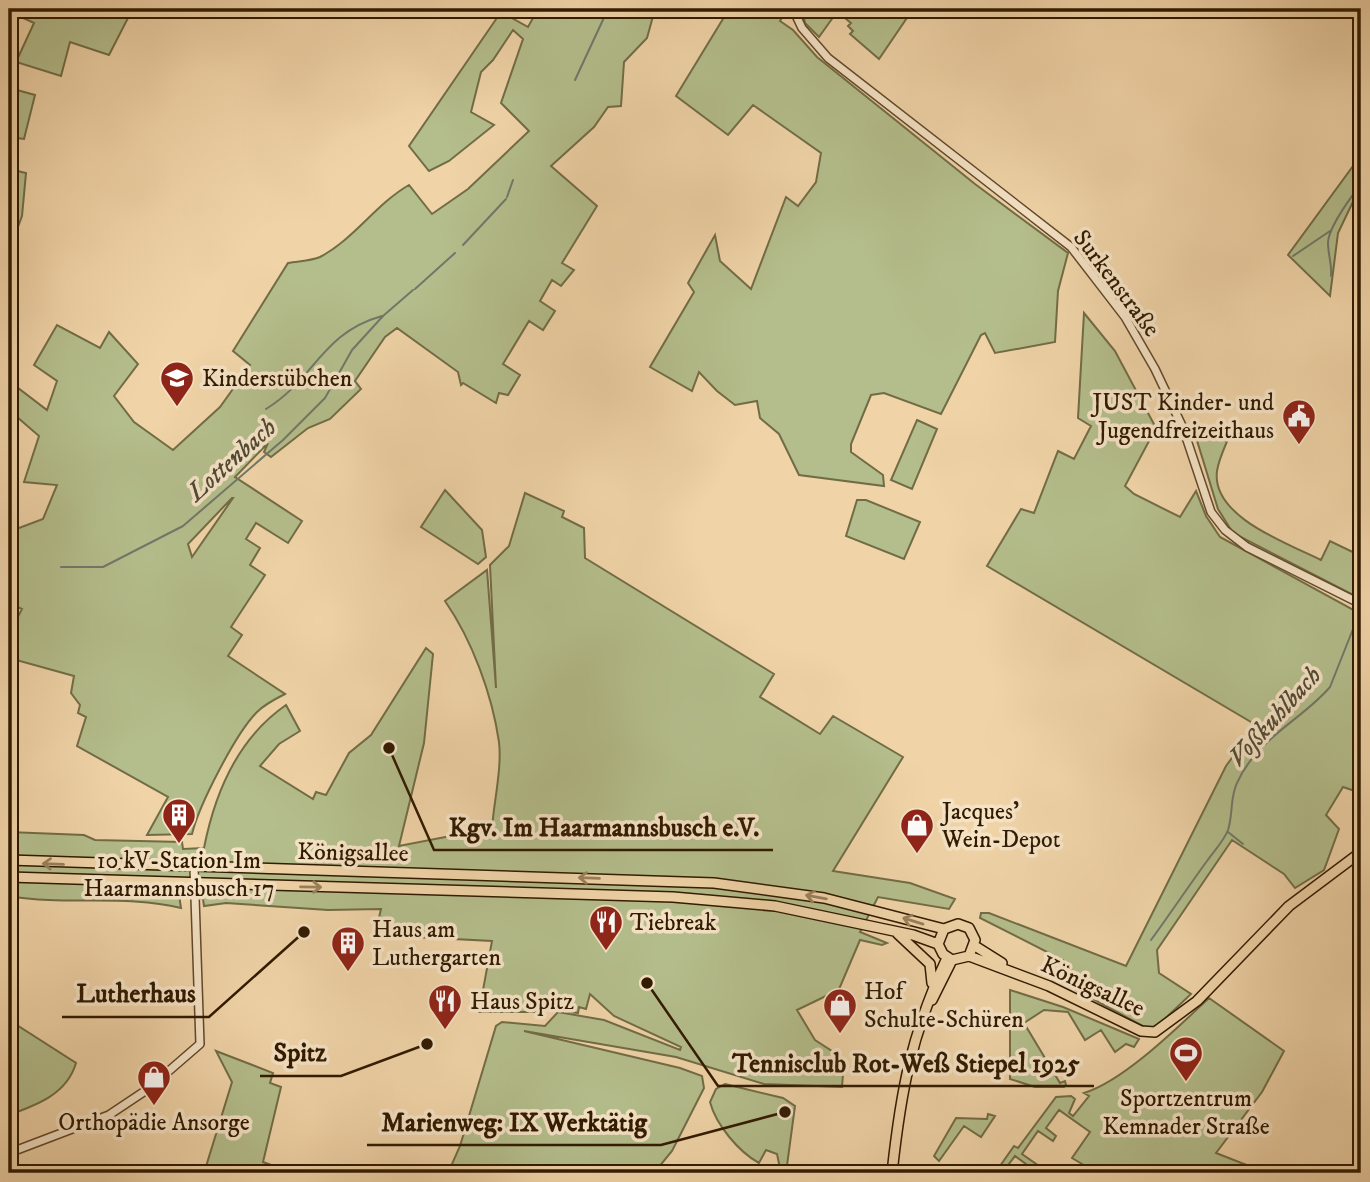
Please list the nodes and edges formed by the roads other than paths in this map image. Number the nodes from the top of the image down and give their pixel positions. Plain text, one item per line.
1 (793, 9) edge
2 (1361, 604) edge
3 (1361, 852) edge
4 (9, 860) edge
5 (194, 868) junction
6 (9, 877) edge
7 (193, 884) junction
8 (944, 929) junction
9 (894, 931) junction
10 (938, 944) junction
11 (975, 946) junction
12 (969, 956) junction
13 (950, 959) junction
14 (1016, 971) junction
15 (932, 987) junction
16 (922, 1017) junction
17 (9, 1153) edge
18 (892, 1173) edge

1 - 2 street, Surkenstraße
3 - 14 main road, Königsallee
5 -> 4 main road, Königsallee
5 - 7 street
8 -> 5 main road, Königsallee
6 - 7 main road, Königsallee
7 -> 9 main road, Königsallee
7 - 17 street
8 - 10 main road
8 - 11 main road, Königsallee
9 - 10 main road, Königsallee
9 - 15 main road, Königsallee
10 - 13 main road
11 - 12 main road
11 - 14 main road, Königsallee
12 - 13 main road
12 - 14 main road, Königsallee
13 - 15 main road
13 - 16 main road
15 - 16 main road
16 - 18 main road

